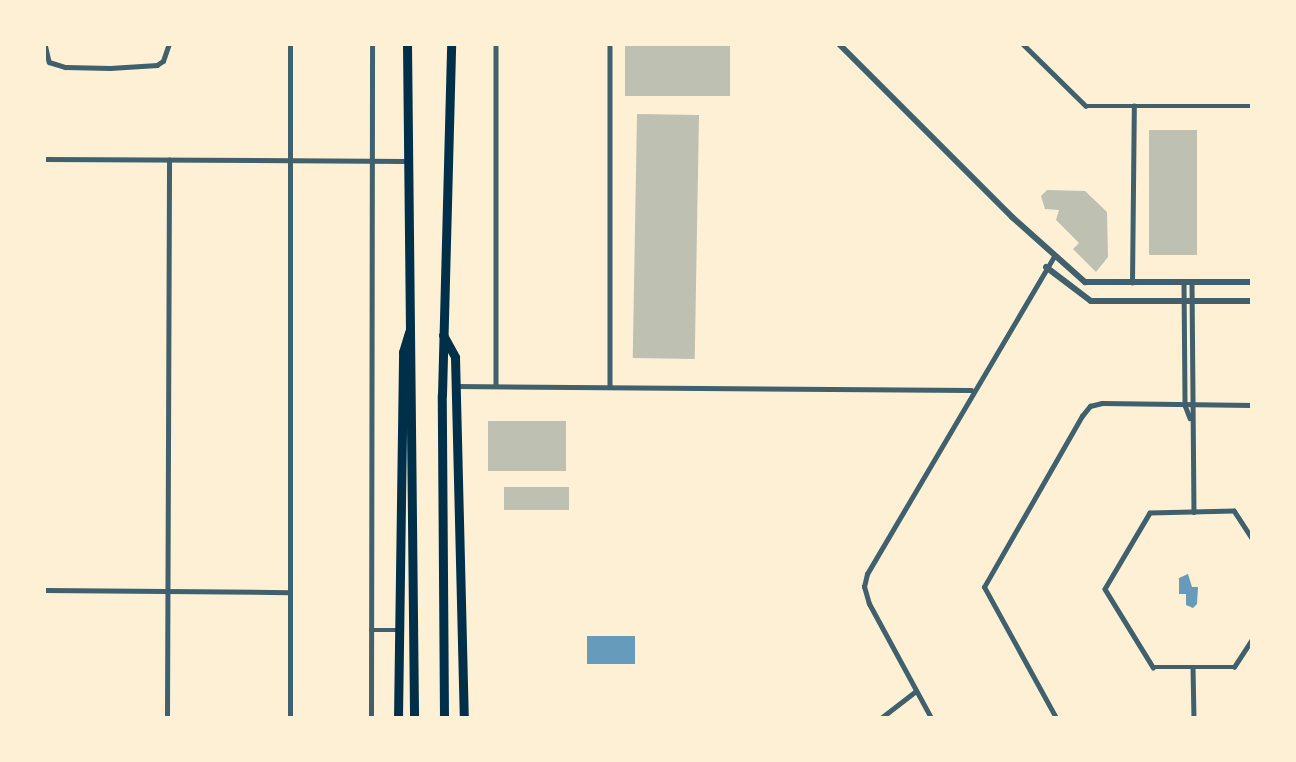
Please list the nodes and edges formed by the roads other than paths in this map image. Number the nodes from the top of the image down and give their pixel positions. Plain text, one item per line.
1 (44, 44) edge
2 (169, 44) edge
3 (290, 44) edge
4 (372, 44) edge
5 (407, 44) edge
6 (451, 44) edge
7 (496, 44) edge
8 (610, 44) edge
9 (839, 44) edge
10 (1023, 44) edge
11 (1134, 107) junction
12 (1252, 107) edge
13 (44, 159) edge
14 (169, 160) junction
15 (290, 160) junction
16 (372, 160) junction
17 (406, 161) junction
18 (1054, 256) junction
19 (1046, 268) junction
20 (1252, 282) edge
21 (1132, 283) junction
22 (1188, 283) junction
23 (1252, 301) edge
24 (1188, 302) junction
25 (412, 321) junction
26 (443, 334) junction
27 (456, 386) junction
28 (496, 386) junction
29 (610, 387) junction
30 (972, 390) junction
31 (1185, 405) junction
32 (1193, 405) junction
33 (1252, 405) edge
34 (1191, 419) junction
35 (1194, 512) junction
36 (1252, 539) edge
37 (44, 590) edge
38 (168, 591) junction
39 (290, 592) junction
40 (371, 630) junction
41 (399, 630) junction
42 (1252, 639) edge
43 (1193, 667) junction
44 (916, 691) junction
45 (167, 718) edge
46 (290, 718) edge
47 (371, 718) edge
48 (398, 718) edge
49 (414, 718) edge
50 (444, 718) edge
51 (464, 718) edge
52 (881, 718) edge
53 (931, 718) edge
54 (1056, 718) edge
55 (1194, 718) edge

1 - 2 street
3 - 15 street
4 - 16 street
5 - 17 highway
6 - 26 highway
7 - 28 street
8 - 29 street
9 - 18 street
10 - 11 street
11 - 12 street
11 - 21 street
13 - 14 street
14 - 15 street
14 - 38 street
15 - 16 street
15 - 39 street
16 - 17 street
16 - 40 street
17 - 25 highway
18 - 19 street
18 - 21 street
19 - 24 street
19 - 30 street
20 - 22 street
21 - 22 street
22 - 24 street
23 - 24 street
24 - 31 street
24 - 32 street
25 - 41 highway
25 - 49 highway
26 - 27 highway
26 - 50 highway
27 - 28 street
27 - 51 highway
28 - 29 street
29 - 30 street
30 - 44 street
31 - 32 street
31 - 34 street
31 - 54 street
32 - 33 street
32 - 34 street
34 - 35 street
35 - 36 street
35 - 43 street
37 - 38 street
38 - 39 street
38 - 45 street
39 - 46 street
40 - 41 street
40 - 47 street
41 - 48 highway
42 - 43 street
43 - 55 street
44 - 52 street
44 - 53 street

